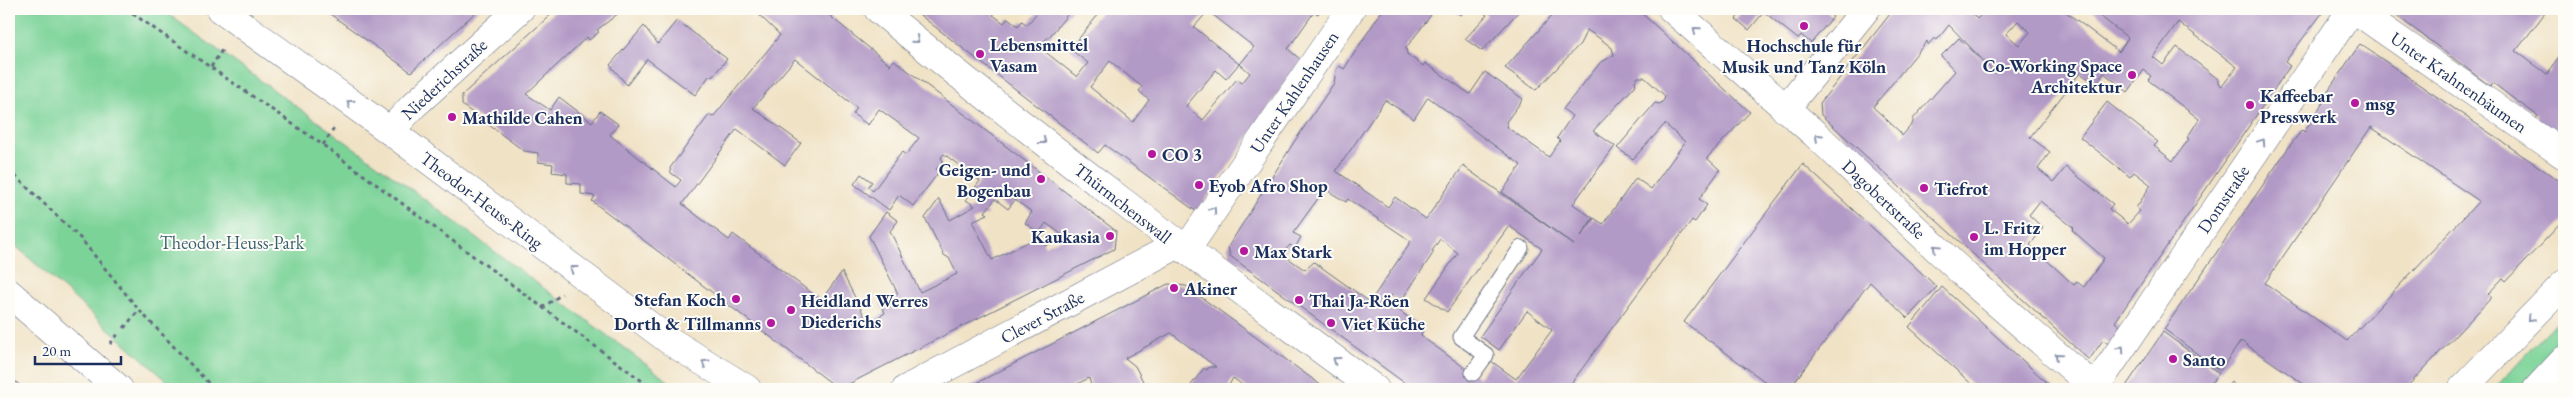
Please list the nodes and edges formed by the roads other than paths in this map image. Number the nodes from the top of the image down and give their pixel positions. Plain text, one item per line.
1 (220, 9) edge
2 (520, 9) edge
3 (878, 9) edge
4 (1351, 9) edge
5 (1672, 9) edge
6 (1866, 9) edge
7 (2353, 9) edge
8 (1785, 108) junction
9 (390, 131) junction
10 (2564, 155) edge
11 (1182, 247) junction
12 (1521, 248) dead end
13 (2564, 284) edge
14 (9, 293) edge
15 (2564, 360) edge
16 (1473, 373) dead end
17 (119, 389) edge
18 (747, 389) edge
19 (906, 389) edge
20 (1375, 389) edge
21 (2095, 389) edge
22 (2462, 389) edge
23 (2537, 389) edge

9 -> 1 street, Theodor-Heuss-Ring
2 - 9 street, Niederichstraße
3 -> 11 street, Thürmchenswall
11 -> 4 street, Unter Kahlenhausen
8 -> 5 street, Dagobertstraße
6 - 8 street
7 - 10 street, Unter Krahnenbäumen
21 -> 7 street, Domstraße
21 -> 8 street, Dagobertstraße
18 -> 9 street, Theodor-Heuss-Ring
11 - 19 street, Clever Straße
20 -> 11 street, Thürmchenswall
12 - 16 lane
13 -> 22 street
14 - 17 street
15 - 23 street

